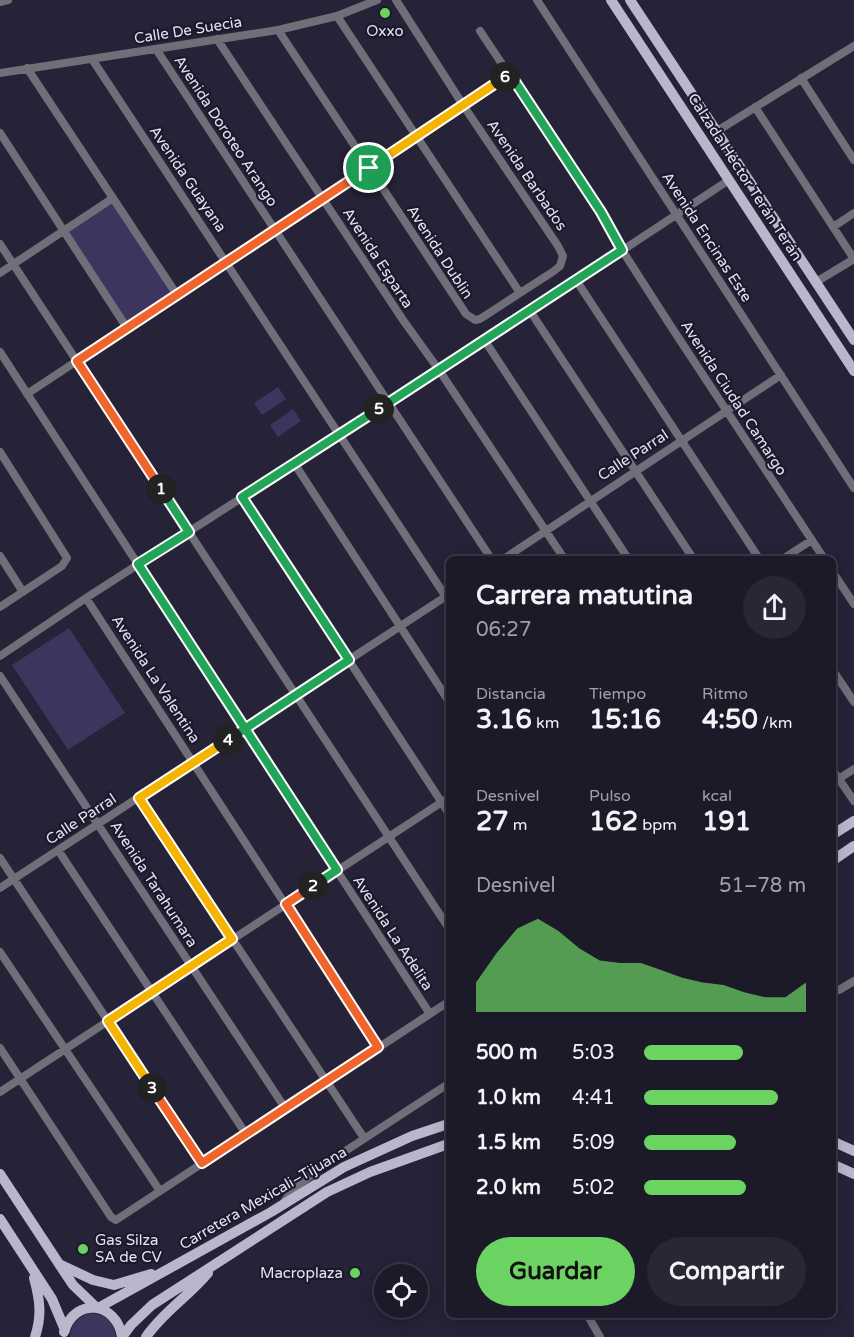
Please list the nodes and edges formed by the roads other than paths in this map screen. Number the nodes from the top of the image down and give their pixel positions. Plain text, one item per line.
1 (8, 0) edge
2 (377, 0) edge
3 (396, 0) edge
4 (537, 0) edge
5 (611, 0) edge
6 (630, 0) edge
7 (0, 2) edge
8 (337, 16) junction
9 (278, 30) junction
10 (480, 31) dead end
11 (217, 39) junction
12 (851, 48) edge
13 (156, 49) junction
14 (854, 58) edge
15 (92, 59) junction
16 (651, 62) junction
17 (27, 68) junction
18 (0, 73) edge
19 (510, 74) junction
20 (801, 78) junction
21 (463, 105) junction
22 (755, 107) junction
23 (717, 131) junction
24 (0, 133) edge
25 (416, 136) junction
26 (854, 160) edge
27 (369, 168) junction
28 (729, 180) junction
29 (113, 198) junction
30 (323, 198) junction
31 (854, 213) edge
32 (676, 214) junction
33 (834, 227) junction
34 (275, 230) junction
35 (63, 231) junction
36 (788, 241) junction
37 (0, 244) edge
38 (622, 250) junction
39 (854, 259) edge
40 (226, 262) junction
41 (13, 264) junction
42 (0, 273) edge
43 (576, 280) junction
44 (816, 282) junction
45 (520, 293) junction
46 (177, 295) junction
47 (530, 311) junction
48 (127, 328) junction
49 (854, 340) edge
50 (485, 341) junction
51 (0, 352) edge
52 (77, 361) junction
53 (439, 370) junction
54 (854, 371) edge
55 (781, 375) junction
56 (27, 394) junction
57 (389, 402) junction
58 (726, 410) junction
59 (339, 434) junction
60 (681, 440) junction
61 (1, 457) edge
62 (294, 463) junction
63 (635, 470) junction
64 (854, 488) edge
65 (242, 497) junction
66 (590, 500) junction
67 (546, 531) junction
68 (189, 532) junction
69 (812, 540) junction
70 (0, 556) edge
71 (489, 556) edge
72 (508, 556) edge
73 (562, 556) edge
74 (626, 556) edge
75 (691, 556) edge
76 (757, 556) edge
77 (787, 556) edge
78 (822, 556) edge
79 (138, 564) junction
80 (836, 577) edge
81 (23, 592) junction
82 (446, 594) edge
83 (86, 598) junction
84 (446, 598) edge
85 (854, 604) edge
86 (0, 607) edge
87 (400, 626) junction
88 (0, 656) edge
89 (349, 660) junction
90 (836, 675) edge
91 (0, 676) edge
92 (297, 694) junction
93 (446, 697) edge
94 (854, 702) edge
95 (245, 728) junction
96 (194, 762) junction
97 (854, 769) edge
98 (836, 781) edge
99 (139, 798) junction
100 (445, 800) edge
101 (854, 801) edge
102 (854, 821) edge
103 (98, 824) junction
104 (836, 832) edge
105 (390, 836) junction
106 (854, 846) edge
107 (58, 850) junction
108 (0, 858) edge
109 (836, 858) edge
110 (337, 870) junction
111 (14, 879) junction
112 (0, 888) edge
113 (286, 904) junction
114 (446, 924) edge
115 (232, 939) junction
116 (0, 952) edge
117 (192, 966) junction
118 (854, 981) edge
119 (839, 990) dead end
120 (152, 992) junction
121 (446, 1003) edge
122 (430, 1014) junction
123 (108, 1021) junction
124 (378, 1047) junction
125 (0, 1048) edge
126 (64, 1050) junction
127 (21, 1078) junction
128 (327, 1081) junction
129 (446, 1085) edge
130 (0, 1092) edge
131 (285, 1108) junction
132 (446, 1125) edge
133 (246, 1134) junction
134 (364, 1138) junction
135 (836, 1144) edge
136 (446, 1145) edge
137 (854, 1151) edge
138 (202, 1163) junction
139 (836, 1166) edge
140 (0, 1174) edge
141 (854, 1174) edge
142 (160, 1191) junction
143 (282, 1205) junction
144 (271, 1212) junction
145 (0, 1219) edge
146 (252, 1239) junction
147 (59, 1264) junction
148 (214, 1265) junction
149 (32, 1266) junction
150 (174, 1266) junction
151 (97, 1308) junction
152 (589, 1318) edge
153 (63, 1334) edge
154 (35, 1337) edge
155 (122, 1337) edge
156 (146, 1337) edge
157 (600, 1337) edge

1 - 7 street
2 - 8 street, Calle De Suecia
3 - 21 street, Avenida Barbados
4 - 32 street, Avenida Encinas Este
5 - 16 main road, Calzada Héctor Terán Terán
6 - 23 main road, Calzada Héctor Terán Terán
8 - 9 street, Calle De Suecia
8 - 25 street
9 - 11 street, Calle De Suecia
9 - 27 street, Avenida Dublin
10 - 19 street, Avenida Ciudad Camargo
11 - 13 street, Calle De Suecia
11 - 30 street, Avenida Esparta
12 - 14 street
12 - 20 street
13 - 15 street, Calle De Suecia
13 - 34 street, Avenida Doroteo Arango
15 - 17 street, Calle De Suecia
15 - 40 street, Avenida Guayana
16 - 23 main road
16 - 28 main road, Calzada Héctor Terán Terán
17 - 18 street, Calle De Suecia
17 - 29 street
19 - 21 street
19 - 38 street, Avenida Ciudad Camargo
20 - 22 street
20 - 26 street
21 - 25 street
21 - 45 street, Avenida Barbados
22 - 23 street
22 - 33 street
23 - 36 main road, Calzada Héctor Terán Terán
24 - 35 street
25 - 27 street
25 - 45 street
27 - 30 street
27 - 45 street, Avenida Dublin
28 - 32 street
28 - 36 main road
28 - 54 main road, Calzada Héctor Terán Terán
29 - 35 street
29 - 46 street
30 - 34 street
30 - 53 street, Avenida Esparta
31 - 33 street
32 - 38 street
32 - 55 street, Avenida Encinas Este
33 - 39 street
34 - 40 street
34 - 57 street, Avenida Doroteo Arango
35 - 41 street
35 - 48 street
36 - 44 main road, Calzada Héctor Terán Terán
37 - 41 street
38 - 43 street
38 - 58 street, Avenida Ciudad Camargo
39 - 44 street
40 - 46 street
40 - 59 street, Avenida Guayana
41 - 42 street
41 - 52 street
43 - 47 street
43 - 60 street
44 - 49 main road, Calzada Héctor Terán Terán
46 - 48 street
47 - 50 street
47 - 63 street
48 - 52 street
50 - 53 street
50 - 66 street
51 - 56 street, Avenida La Adelita
52 - 56 street
52 - 68 street
53 - 57 street
53 - 67 street, Avenida Esparta
55 - 58 street, Calle Parral
55 - 64 street, Avenida Encinas Este
56 - 79 street, Avenida La Adelita
57 - 59 street
57 - 71 street, Avenida Doroteo Arango
58 - 60 street, Calle Parral
58 - 69 street, Avenida Ciudad Camargo
59 - 62 street
59 - 82 street, Avenida Guayana
60 - 63 street, Calle Parral
60 - 76 street
61 - 81 street
62 - 65 street
62 - 87 street
63 - 66 street, Calle Parral
63 - 75 street
65 - 68 street
65 - 89 street
66 - 67 street, Calle Parral
66 - 74 street
67 - 72 street, Calle Parral
67 - 73 street, Avenida Esparta
68 - 79 street
68 - 92 street
69 - 77 street
69 - 78 street, Avenida Ciudad Camargo
70 - 81 street
79 - 83 street
79 - 95 street, Avenida La Adelita
80 - 85 street
81 - 86 street
83 - 88 street
83 - 96 street, Avenida La Valentina
84 - 87 street, Calle Parral
87 - 89 street, Calle Parral
87 - 93 street
89 - 92 street, Calle Parral
89 - 100 street
90 - 94 street
91 - 103 street, Avenida Tarahumara
92 - 95 street, Calle Parral
92 - 105 street
95 - 96 street, Calle Parral
95 - 110 street, Avenida La Adelita
96 - 99 street, Calle Parral
96 - 113 street, Avenida La Valentina
97 - 98 street
98 - 101 street
99 - 103 street, Calle Parral
99 - 115 street
100 - 105 street
102 - 104 main road
103 - 107 street, Calle Parral
103 - 117 street, Avenida Tarahumara
105 - 110 street
105 - 114 street
106 - 109 main road
107 - 111 street, Calle Parral
107 - 120 street
108 - 111 street
110 - 113 street
110 - 122 street, Avenida La Adelita
111 - 112 street, Calle Parral
111 - 123 street
113 - 115 street
113 - 124 street, Avenida La Valentina
115 - 117 street
115 - 128 street
116 - 126 street
117 - 120 street
117 - 131 street, Avenida Tarahumara
118 - 119 street
120 - 123 street
120 - 133 street
121 - 122 street
122 - 124 street
123 - 126 street
123 - 138 street
124 - 128 street
125 - 127 street
126 - 127 street
126 - 142 street
127 - 130 street
127 - 142 street
128 - 131 street
128 - 134 street
129 - 134 street
131 - 133 street
132 - 143 main road, Carretera Mexicali–Tijuana
133 - 138 street
134 - 143 street
135 - 137 main road
136 - 146 main road, Carretera Mexicali–Tijuana
138 - 142 street
139 - 141 main road
140 - 147 main road
143 - 144 main road, Carretera Mexicali–Tijuana
144 - 146 main road
144 - 150 main road, Carretera Mexicali–Tijuana
145 - 149 main road
146 - 148 main road, Carretera Mexicali–Tijuana
147 - 150 main road
147 - 151 main road
148 - 155 main road, Carretera Mexicali–Tijuana
148 - 156 main road
149 - 153 main road
149 - 154 main road
150 - 151 main road, Carretera Mexicali–Tijuana
151 - 153 main road, Carretera Mexicali–Tijuana
151 - 155 main road
152 - 157 street

